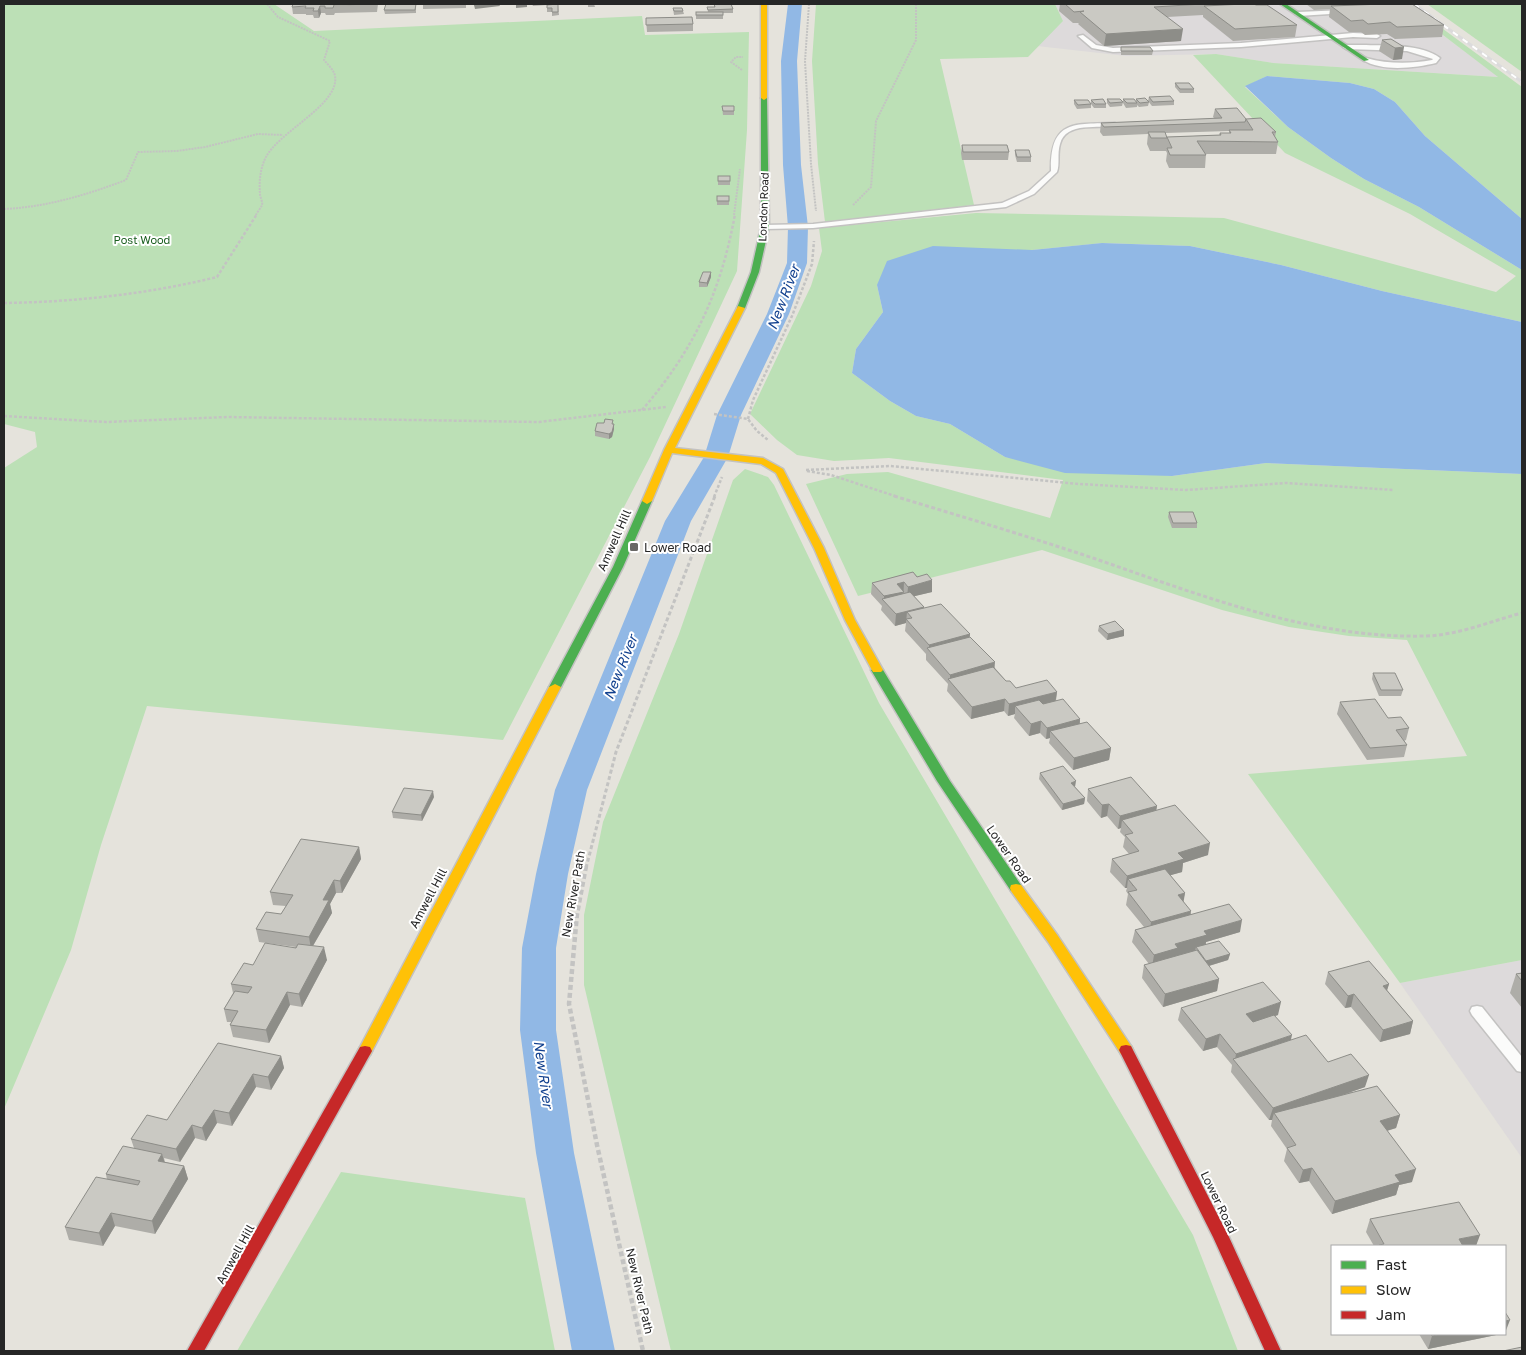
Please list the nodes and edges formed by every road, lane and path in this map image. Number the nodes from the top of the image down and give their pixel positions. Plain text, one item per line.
1 (268, 4) edge
2 (764, 4) edge
3 (916, 4) edge
4 (1283, 4) edge
5 (1352, 12) edge
6 (1302, 17) junction
7 (1329, 19) dead end
8 (1081, 36) dead end
9 (1377, 36) edge
10 (1331, 37) junction
11 (1346, 47) junction
12 (764, 57) junction
13 (1366, 60) joint
14 (742, 70) dead end
15 (1127, 124) edge
16 (282, 136) junction
17 (740, 166) dead end
18 (4, 209) edge
19 (848, 210) dead end
20 (765, 227) junction
21 (4, 304) edge
22 (642, 410) junction
23 (689, 411) junction
24 (718, 415) dead end
25 (4, 416) edge
26 (772, 444) dead end
27 (669, 450) junction
28 (729, 472) dead end
29 (1394, 490) dead end
30 (1522, 613) edge
31 (1477, 1010) dead end
32 (1522, 1067) edge
33 (195, 1351) edge
34 (643, 1351) edge
35 (1273, 1351) edge

1 - 16 path
2 - 12 main road, London Road
3 - 19 path
4 - 6 main road
5 - 6 lane
6 - 7 lane
6 - 10 main road
8 - 10 lane
9 - 10 lane
10 - 11 main road
11 - 13 main road
11 - 13 lane
12 - 14 path
12 - 20 main road, London Road
15 - 20 lane
16 - 18 path
16 - 21 path
17 - 22 path
20 - 23 main road, London Road
22 - 23 path
22 - 25 path
23 - 27 main road, London Road
24 - 26 path
27 - 33 main road, Amwell Hill
27 - 35 main road, Lower Road
28 - 34 path, New River Path
29 - 30 path
31 - 32 lane

